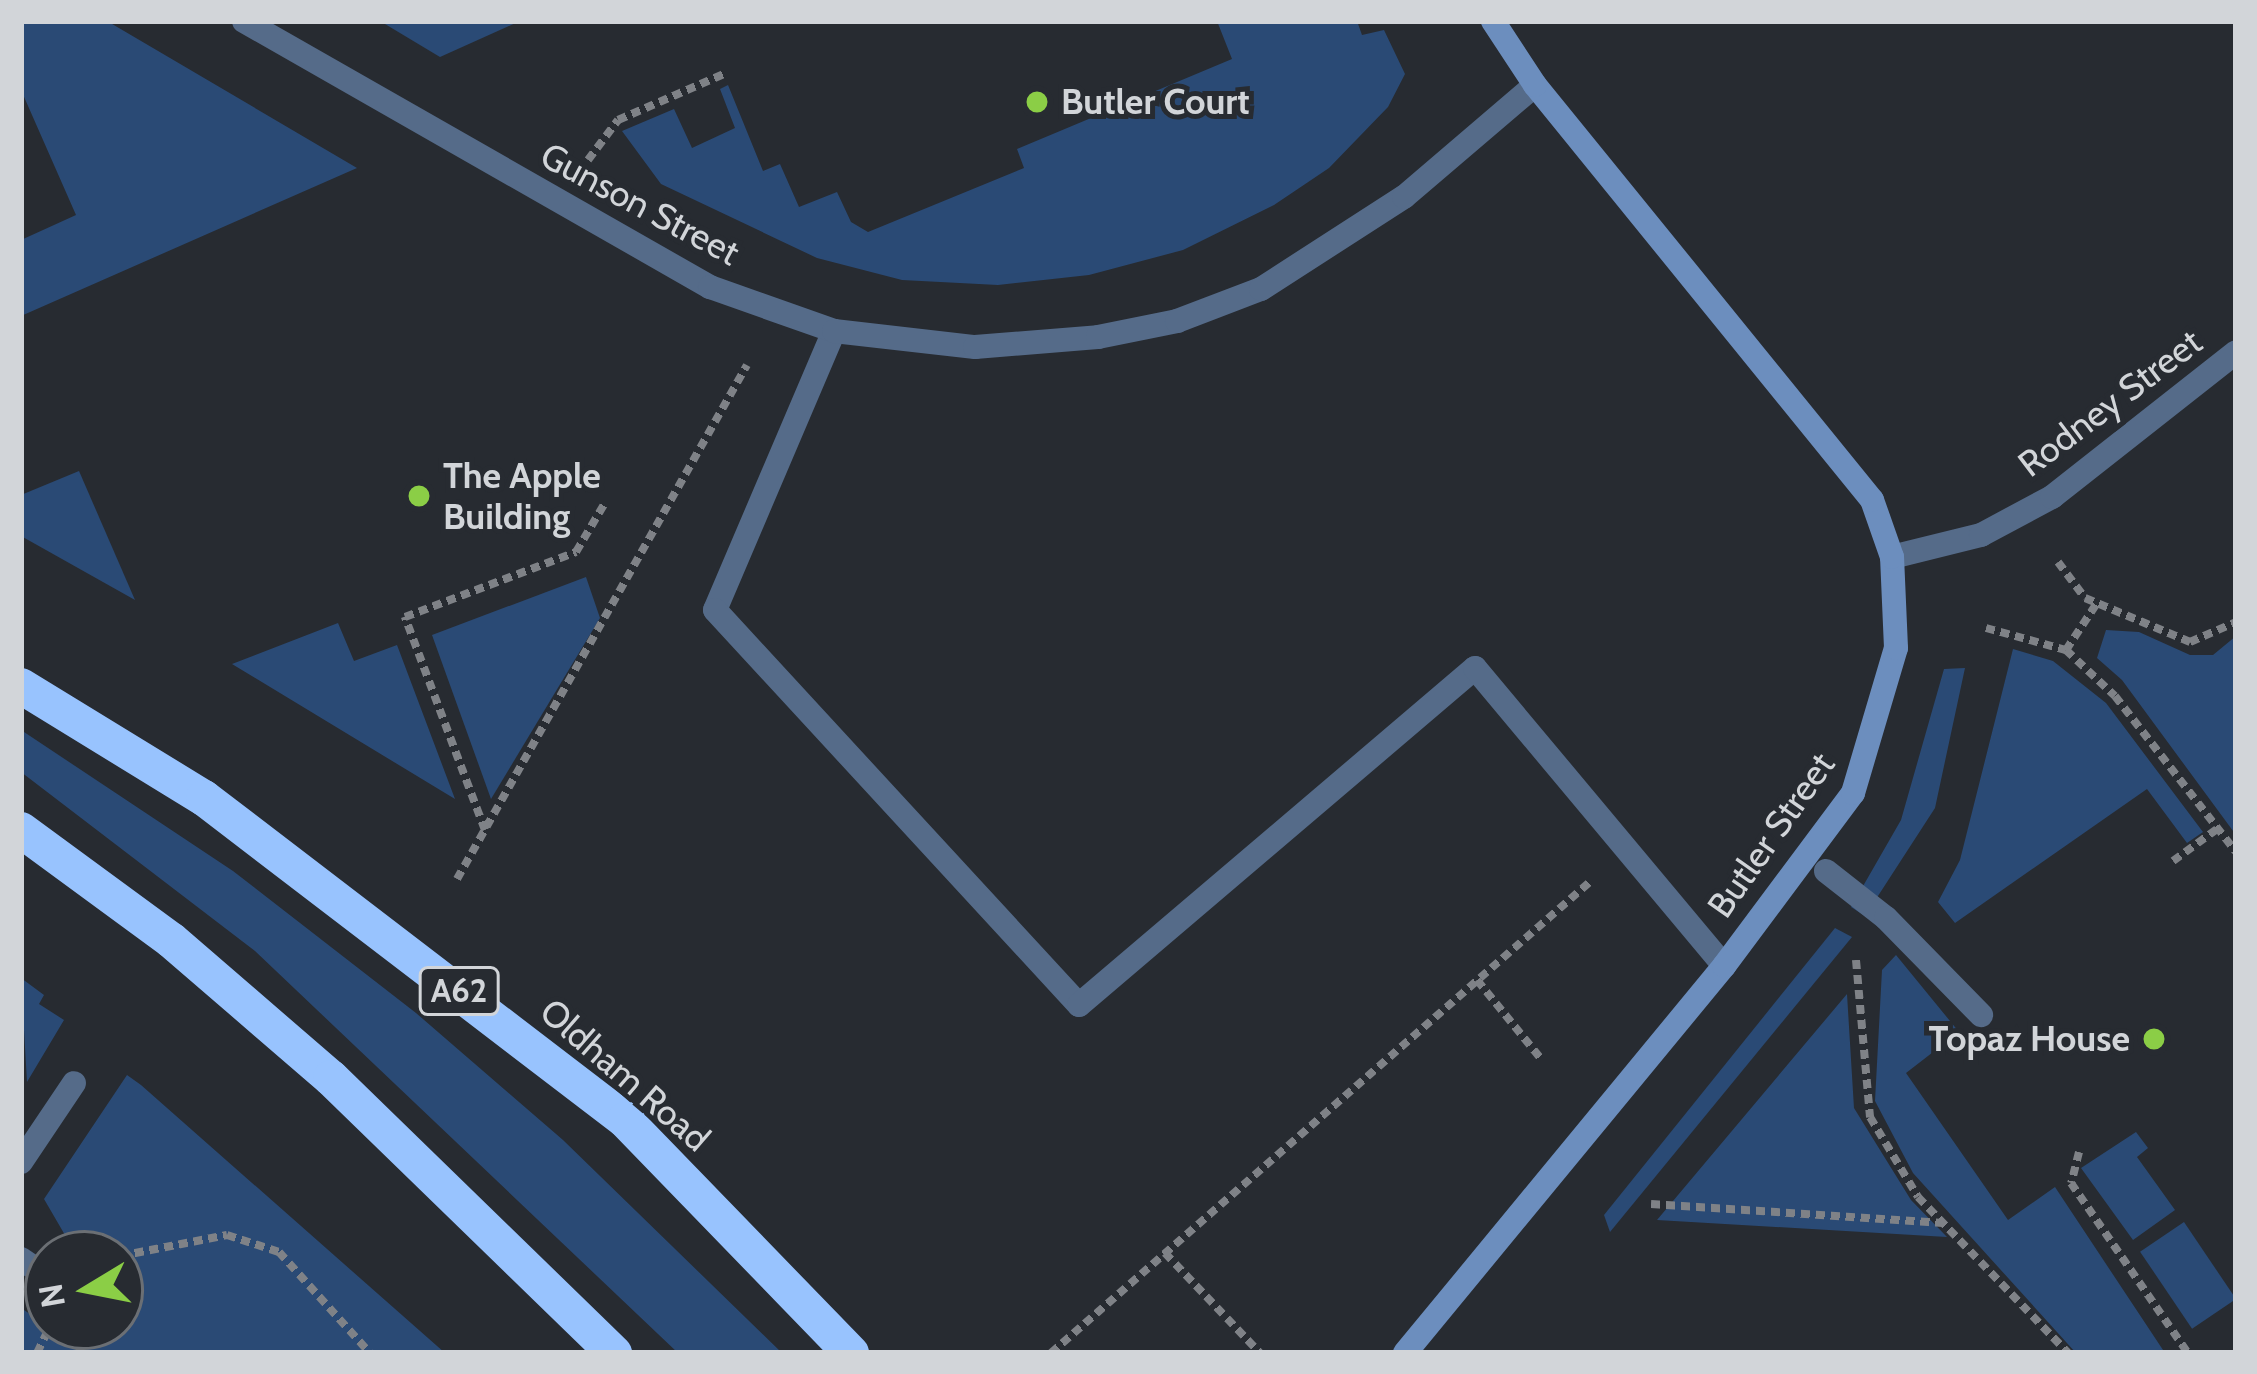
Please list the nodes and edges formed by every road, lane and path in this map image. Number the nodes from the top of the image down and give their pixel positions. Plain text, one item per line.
1 (244, 21) edge
2 (1492, 21) edge
3 (724, 74) dead end
4 (1534, 85) junction
5 (587, 162) dead end
6 (835, 331) junction
7 (2236, 352) edge
8 (747, 365) dead end
9 (606, 501) dead end
10 (1892, 557) junction
11 (2059, 562) dead end
12 (2097, 603) junction
13 (2236, 622) edge
14 (1986, 628) dead end
15 (2066, 650) junction
16 (21, 686) edge
17 (21, 830) edge
18 (2216, 830) junction
19 (485, 831) junction
20 (2236, 852) edge
21 (2173, 861) dead end
22 (1826, 871) dead end
23 (458, 879) dead end
24 (1592, 880) dead end
25 (1856, 955) dead end
26 (1724, 966) junction
27 (1477, 980) junction
28 (1981, 1015) dead end
29 (1541, 1060) dead end
30 (74, 1083) dead end
31 (2079, 1152) dead end
32 (21, 1162) edge
33 (1651, 1204) dead end
34 (1943, 1222) junction
35 (144, 1251) edge
36 (1165, 1253) junction
37 (370, 1353) edge
38 (614, 1353) edge
39 (851, 1353) edge
40 (1051, 1353) edge
41 (1260, 1353) edge
42 (1405, 1353) edge
43 (2068, 1353) edge
44 (2188, 1353) edge

1 - 6 street, Gunson Street
2 - 4 street, Butler Street
3 - 5 path
4 - 6 street, Gunson Street
4 - 10 street, Butler Street
6 - 26 street
7 - 10 street, Rodney Street
8 - 19 path
9 - 19 path
10 - 26 street, Butler Street
11 - 12 path
12 - 13 path
12 - 15 path
14 - 15 path
15 - 18 path
16 - 39 highway, Oldham Road / A62
17 - 38 highway
18 - 20 path
18 - 21 path
19 - 23 path
22 - 28 street
24 - 27 path
25 - 34 path
26 - 42 street, Butler Street
27 - 29 path
27 - 36 path
30 - 32 street
31 - 44 path
33 - 34 path
34 - 43 path
35 - 37 path
36 - 40 path
36 - 41 path

